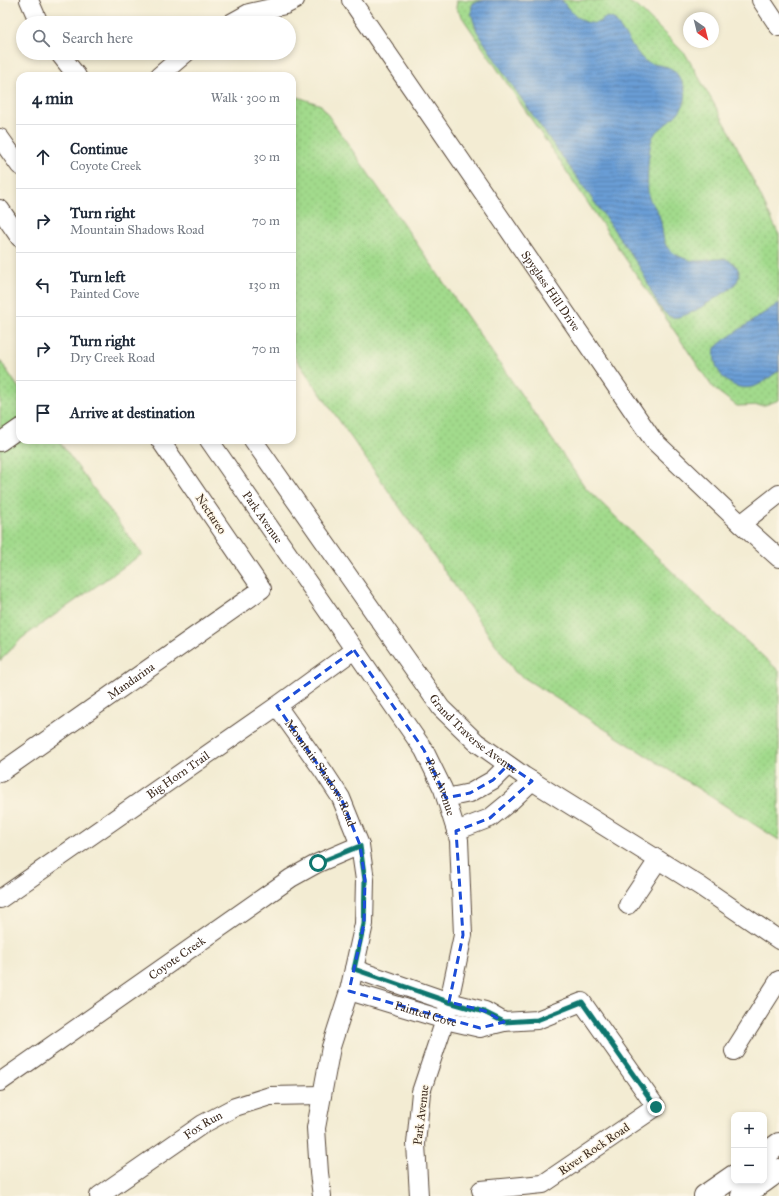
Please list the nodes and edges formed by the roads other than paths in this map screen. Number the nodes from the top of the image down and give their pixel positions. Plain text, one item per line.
1 (29, 0) edge
2 (295, 0) edge
3 (351, 0) edge
4 (761, 0) edge
5 (36, 16) edge
6 (244, 16) edge
7 (779, 27) edge
8 (64, 60) edge
9 (178, 60) edge
10 (74, 72) edge
11 (164, 72) edge
12 (0, 138) edge
13 (16, 160) edge
14 (0, 209) edge
15 (16, 232) edge
16 (16, 431) edge
17 (0, 442) edge
18 (163, 444) edge
19 (212, 444) edge
20 (256, 444) edge
21 (779, 494) edge
22 (740, 524) junction
23 (779, 558) edge
24 (262, 589) joint
25 (354, 650) junction
26 (277, 706) junction
27 (508, 765) junction
28 (0, 773) edge
29 (532, 781) junction
30 (446, 798) junction
31 (456, 831) junction
32 (360, 846) junction
33 (658, 860) junction
34 (0, 899) edge
35 (628, 905) dead end
36 (779, 940) edge
37 (354, 969) junction
38 (779, 980) edge
39 (348, 991) junction
40 (449, 1002) junction
41 (445, 1020) junction
42 (504, 1022) junction
43 (734, 1051) dead end
44 (0, 1082) edge
45 (322, 1095) junction
46 (656, 1107) joint
47 (779, 1144) edge
48 (767, 1153) edge
49 (779, 1170) edge
50 (731, 1178) edge
51 (767, 1179) edge
52 (760, 1184) edge
53 (481, 1190) dead end
54 (99, 1196) edge
55 (322, 1196) edge
56 (419, 1196) edge
57 (705, 1196) edge
58 (742, 1196) edge

1 - 5 street
2 - 6 street
3 - 22 street, Spyglass Hill Drive
4 - 7 street
8 - 10 street
9 - 11 street
12 - 13 street
14 - 15 street
16 - 17 street
18 - 24 street, Nectareo
19 - 25 street, Park Avenue
20 - 27 street, Grand Traverse Avenue
21 - 22 street
22 - 23 street, Spyglass Hill Drive
24 - 28 street, Mandarina
25 - 26 street, Big Horn Trail
25 - 30 street, Park Avenue
26 - 32 street, Mountain Shadows Road
26 - 34 street, Big Horn Trail
27 - 29 street, Grand Traverse Avenue
27 - 30 street
29 - 31 street
29 - 33 street, Grand Traverse Avenue
30 - 31 street, Park Avenue
31 - 40 street, Park Avenue
32 - 37 street, Mountain Shadows Road
32 - 44 street, Coyote Creek
33 - 35 street
33 - 36 street, Grand Traverse Avenue
37 - 39 street, Mountain Shadows Road
37 - 40 street, Painted Cove
38 - 43 street
39 - 41 street, Painted Cove
39 - 45 street, Mountain Shadows Road
40 - 41 street, Park Avenue
40 - 42 street, Painted Cove
41 - 42 street, Painted Cove
41 - 56 street, Park Avenue
42 - 46 street, Painted Cove
45 - 54 street, Fox Run
45 - 55 street, Mountain Shadows Road
46 - 53 street, River Rock Road
47 - 48 main road
49 - 51 main road
50 - 57 main road
52 - 58 main road

